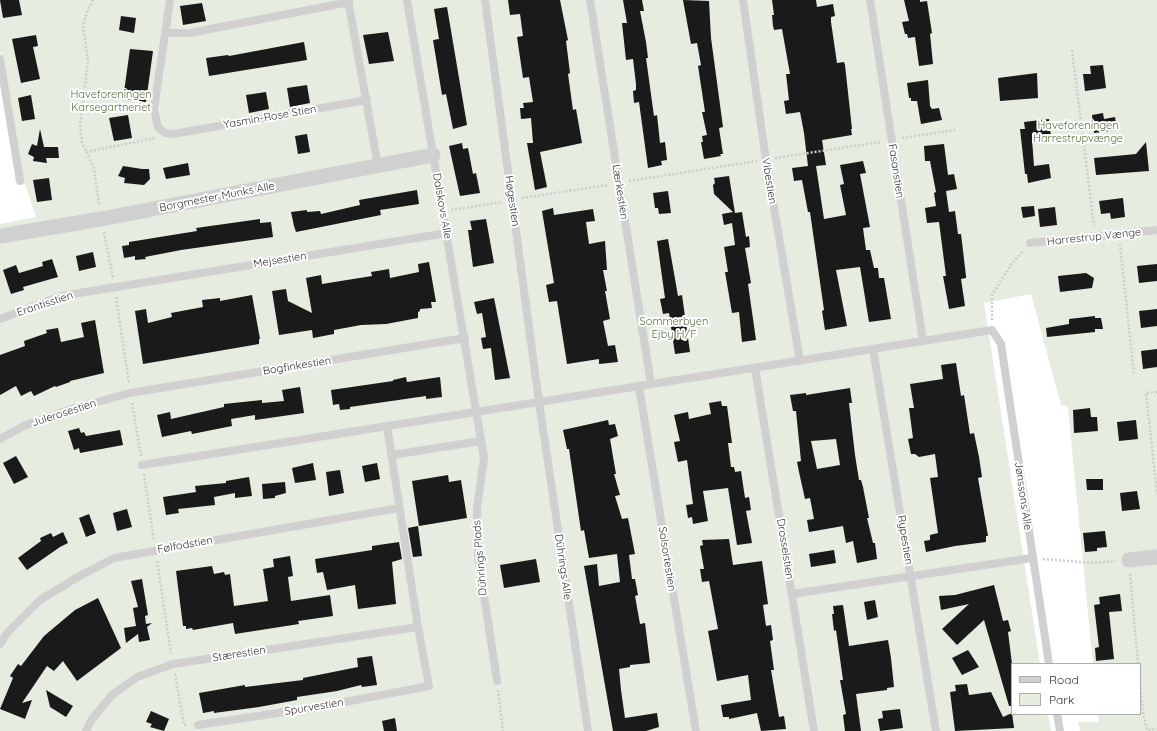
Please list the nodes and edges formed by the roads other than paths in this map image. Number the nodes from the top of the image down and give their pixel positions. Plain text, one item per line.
1 (170, 0) edge
2 (407, 0) edge
3 (485, 0) edge
4 (590, 0) edge
5 (743, 0) edge
6 (870, 0) edge
7 (349, 1) edge
8 (165, 32) junction
9 (0, 59) edge
10 (367, 100) junction
11 (434, 155) junction
12 (378, 166) junction
13 (20, 180) dead end
14 (1157, 230) edge
15 (447, 233) junction
16 (0, 236) edge
17 (1030, 243) road end
18 (114, 287) joint
19 (0, 319) edge
20 (465, 338) junction
21 (923, 341) junction
22 (873, 349) junction
23 (800, 361) junction
24 (755, 368) junction
25 (651, 384) junction
26 (639, 386) junction
27 (130, 393) joint
28 (539, 402) junction
29 (477, 412) junction
30 (387, 426) junction
31 (0, 439) edge
32 (481, 441) junction
33 (392, 455) junction
34 (142, 466) road end
35 (399, 508) junction
36 (1157, 557) edge
37 (1033, 559) junction
38 (1129, 560) road end
39 (910, 575) junction
40 (792, 594) junction
41 (418, 627) junction
42 (0, 644) edge
43 (1049, 663) edge
44 (497, 681) road end
45 (1057, 715) edge
46 (198, 726) road end
47 (86, 731) edge
48 (588, 731) edge
49 (696, 731) edge
50 (814, 731) edge
51 (936, 731) edge
52 (1060, 731) edge

1 - 8 lane
2 - 11 lane, Dalskovs Alle
3 - 28 lane, Høgestien
4 - 25 lane, Lærkestien
5 - 23 lane, Vibestien
6 - 21 lane, Fasanstien
7 - 8 lane
7 - 10 lane
8 - 10 lane, Yasmin-Rose Stien
9 - 13 lane
10 - 12 lane
11 - 12 street, Borgmester Munks Alle
11 - 15 lane, Dalskovs Alle
12 - 16 street, Borgmester Munks Alle
14 - 17 lane, Harrestrup Vænge
15 - 18 lane, Mejsestien
15 - 20 lane, Dalskovs Alle
18 - 19 lane, Erantisstien
20 - 27 lane, Bogfinkestien
20 - 29 lane, Dalskovs Alle
21 - 22 lane
21 - 37 lane, Jønssons Alle
22 - 23 lane
22 - 39 lane, Rypestien
23 - 24 lane
24 - 25 lane
24 - 40 lane, Drosselstien
25 - 26 lane
26 - 28 lane
26 - 49 lane, Solsortestien
27 - 31 lane, Julerosestien
28 - 29 lane
28 - 48 lane, Dührings Alle
29 - 30 lane
29 - 32 lane, Dührings Plads
30 - 33 lane
30 - 34 lane
32 - 33 lane
32 - 44 lane, Dührings Plads
33 - 35 lane
35 - 41 lane
35 - 42 lane, Følfodstien
36 - 38 street
37 - 39 lane
37 - 43 lane, Jønssons Alle
39 - 40 lane
39 - 51 lane, Rypestien
40 - 50 lane, Drosselstien
41 - 46 lane, Spurvestien
41 - 47 lane, Stærestien
45 - 52 lane

